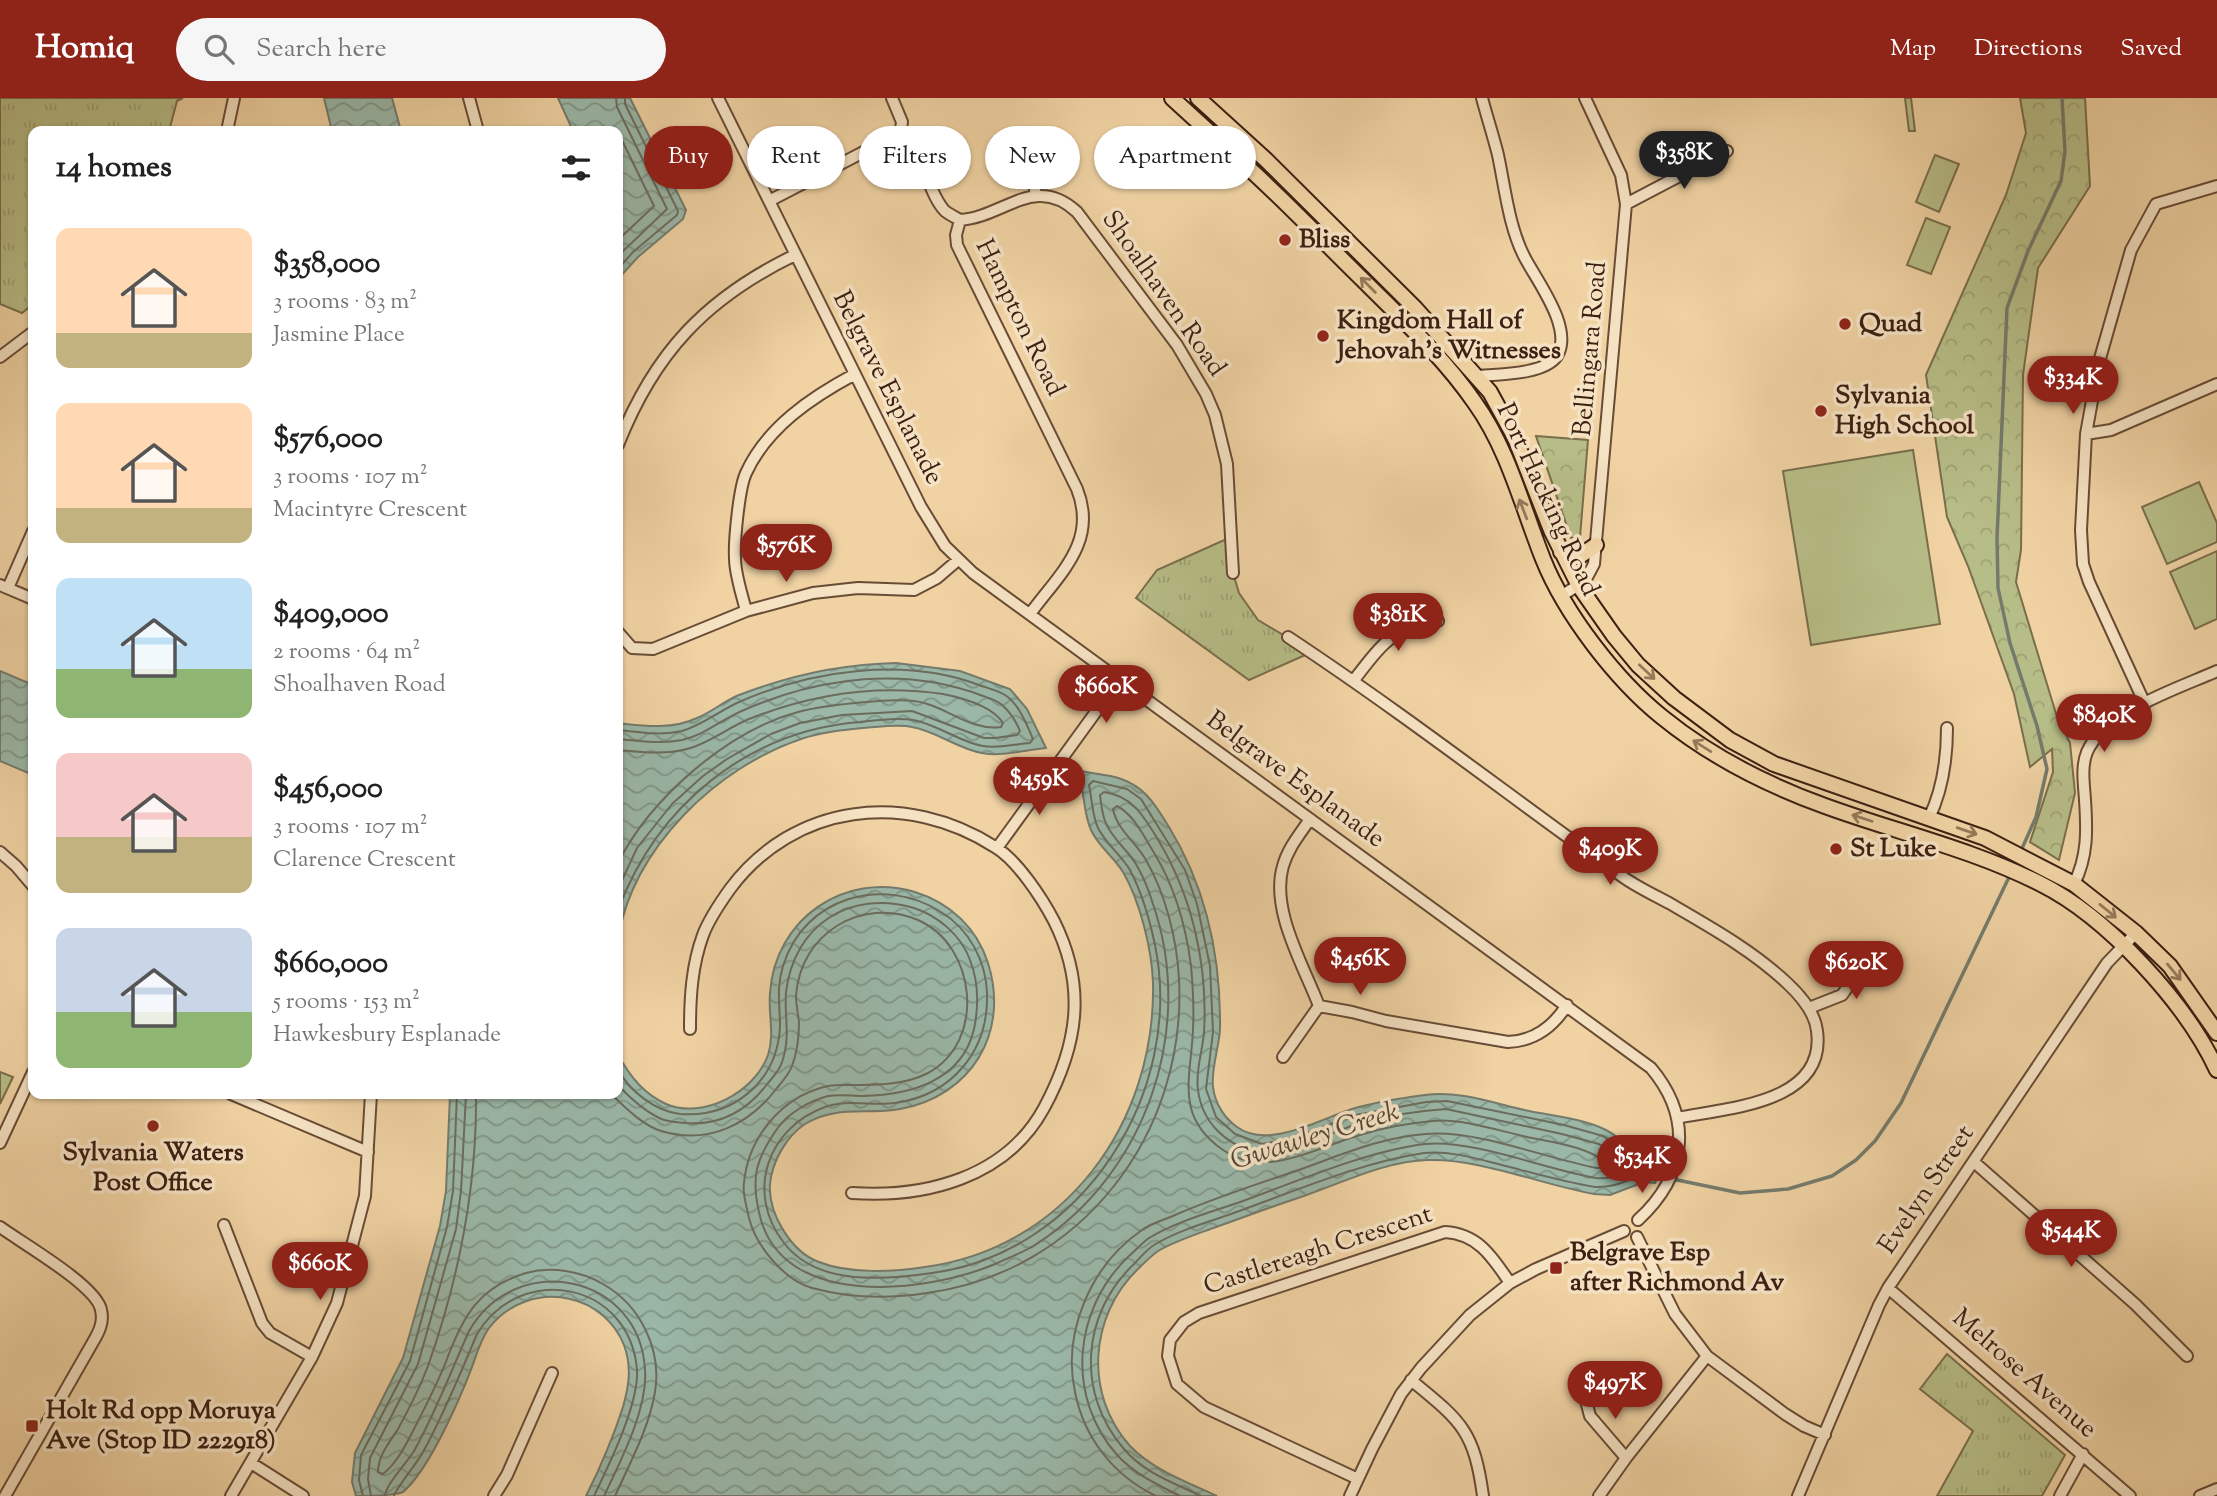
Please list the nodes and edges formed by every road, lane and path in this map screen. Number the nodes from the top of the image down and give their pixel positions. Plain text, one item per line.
1 (234, 98) edge
2 (469, 98) edge
3 (718, 98) edge
4 (892, 98) edge
5 (1172, 98) edge
6 (1198, 98) edge
7 (1482, 98) edge
8 (1584, 98) edge
9 (227, 126) edge
10 (477, 126) edge
11 (901, 126) edge
12 (1727, 151) dead end
13 (859, 154) edge
14 (2217, 186) edge
15 (933, 189) edge
16 (1035, 189) edge
17 (1036, 195) junction
18 (769, 201) junction
19 (1626, 204) junction
20 (960, 220) junction
21 (796, 255) junction
22 (28, 336) edge
23 (0, 357) edge
24 (855, 374) junction
25 (1476, 376) junction
26 (2217, 384) edge
27 (2086, 434) junction
28 (623, 435) edge
29 (28, 541) edge
30 (1596, 545) junction
31 (1561, 551) junction
32 (958, 561) junction
33 (1233, 573) dead end
34 (1579, 586) junction
35 (4, 587) edge
36 (1561, 596) junction
37 (28, 597) edge
38 (746, 611) junction
39 (1030, 614) junction
40 (1438, 621) dead end
41 (1288, 636) dead end
42 (623, 638) edge
43 (2217, 671) edge
44 (1119, 680) junction
45 (1354, 680) junction
46 (2145, 704) junction
47 (1947, 728) dead end
48 (1929, 818) junction
49 (1310, 819) junction
50 (997, 848) junction
51 (0, 852) edge
52 (28, 880) edge
53 (2074, 884) junction
54 (2136, 933) junction
55 (2123, 945) junction
56 (1871, 954) dead end
57 (1567, 1005) junction
58 (1319, 1006) junction
59 (1810, 1008) junction
60 (690, 1029) dead end
61 (2217, 1033) edge
62 (1283, 1057) dead end
63 (2217, 1070) edge
64 (28, 1083) edge
65 (244, 1099) edge
66 (371, 1099) edge
67 (1677, 1118) junction
68 (0, 1143) edge
69 (368, 1152) junction
70 (1974, 1162) junction
71 (852, 1194) dead end
72 (1638, 1220) junction
73 (223, 1224) dead end
74 (0, 1227) edge
75 (1623, 1231) junction
76 (1637, 1237) junction
77 (1510, 1283) junction
78 (1888, 1288) junction
79 (1707, 1356) junction
80 (2187, 1356) dead end
81 (312, 1357) junction
82 (552, 1373) dead end
83 (1411, 1380) junction
84 (1584, 1393) dead end
85 (1825, 1435) junction
86 (2082, 1454) junction
87 (1626, 1458) junction
88 (251, 1463) junction
89 (1358, 1479) junction
90 (2217, 1489) edge
91 (5, 1496) edge
92 (230, 1496) edge
93 (303, 1496) edge
94 (494, 1496) edge
95 (1350, 1496) edge
96 (1483, 1496) edge
97 (1599, 1496) edge
98 (1798, 1496) edge
99 (2060, 1496) edge
100 (2130, 1496) edge
101 (2200, 1496) edge

1 - 9 street
2 - 10 street
3 - 18 street, Belgrave Esplanade
4 - 11 street
36 -> 5 main road, Port Hacking Road
6 - 25 main road, Port Hacking Road
7 - 25 street
8 - 19 street, Bellingara Road
12 - 19 street
13 - 18 street
14 - 27 street
15 - 20 street, Hampton Road
16 - 17 street
17 - 20 street
17 - 33 street, Shoalhaven Road
18 - 21 street, Belgrave Esplanade
19 - 30 street, Bellingara Road
20 - 39 street, Hampton Road
21 - 24 street, Belgrave Esplanade
21 - 28 street
22 - 23 street
24 - 32 street, Belgrave Esplanade
24 - 38 street
25 - 31 main road, Port Hacking Road
26 - 27 street
27 - 46 street
29 - 35 street
30 - 31 main road
30 - 34 street, Bellingara Road
31 - 34 main road, Port Hacking Road
32 - 38 street
32 - 39 street, Belgrave Esplanade
34 - 36 street
34 -> 48 main road, Port Hacking Road
35 - 37 street
55 -> 36 main road, Port Hacking Road
38 - 42 street
39 - 44 street, Belgrave Esplanade
40 - 45 street
41 - 45 street
43 - 46 street
44 - 49 street, Belgrave Esplanade
44 - 50 street
45 - 59 street
46 - 53 street
47 - 48 street
48 -> 53 main road, Port Hacking Road
49 - 57 street, Belgrave Esplanade
49 - 58 street
50 - 60 street
50 - 71 street
51 - 52 street
53 -> 54 main road, Port Hacking Road
54 - 55 street, Evelyn Street
54 -> 61 main road, Port Hacking Road
55 - 63 main road, Port Hacking Road
55 - 70 street, Evelyn Street
56 - 59 street
57 - 58 street
57 - 67 street, Belgrave Esplanade
58 - 62 street
59 - 67 street
64 - 68 street
65 - 69 street
66 - 69 street
67 - 72 street, Belgrave Esplanade
69 - 81 street
70 - 78 street, Evelyn Street
70 - 80 street
72 - 75 street
72 - 76 street
73 - 81 street
74 - 91 street
75 - 76 street
75 - 77 street
76 - 79 street
77 - 83 street
77 - 89 street, Castlereagh Crescent
78 - 85 street, Evelyn Street
78 - 86 street, Melrose Avenue
79 - 85 street
79 - 87 street
81 - 88 street
82 - 94 street
83 - 89 street
83 - 96 street
84 - 87 street
85 - 98 street, Evelyn Street
86 - 99 street
86 - 100 street, Melrose Avenue
87 - 97 street
88 - 92 street
88 - 93 street
89 - 95 street
90 - 101 street

